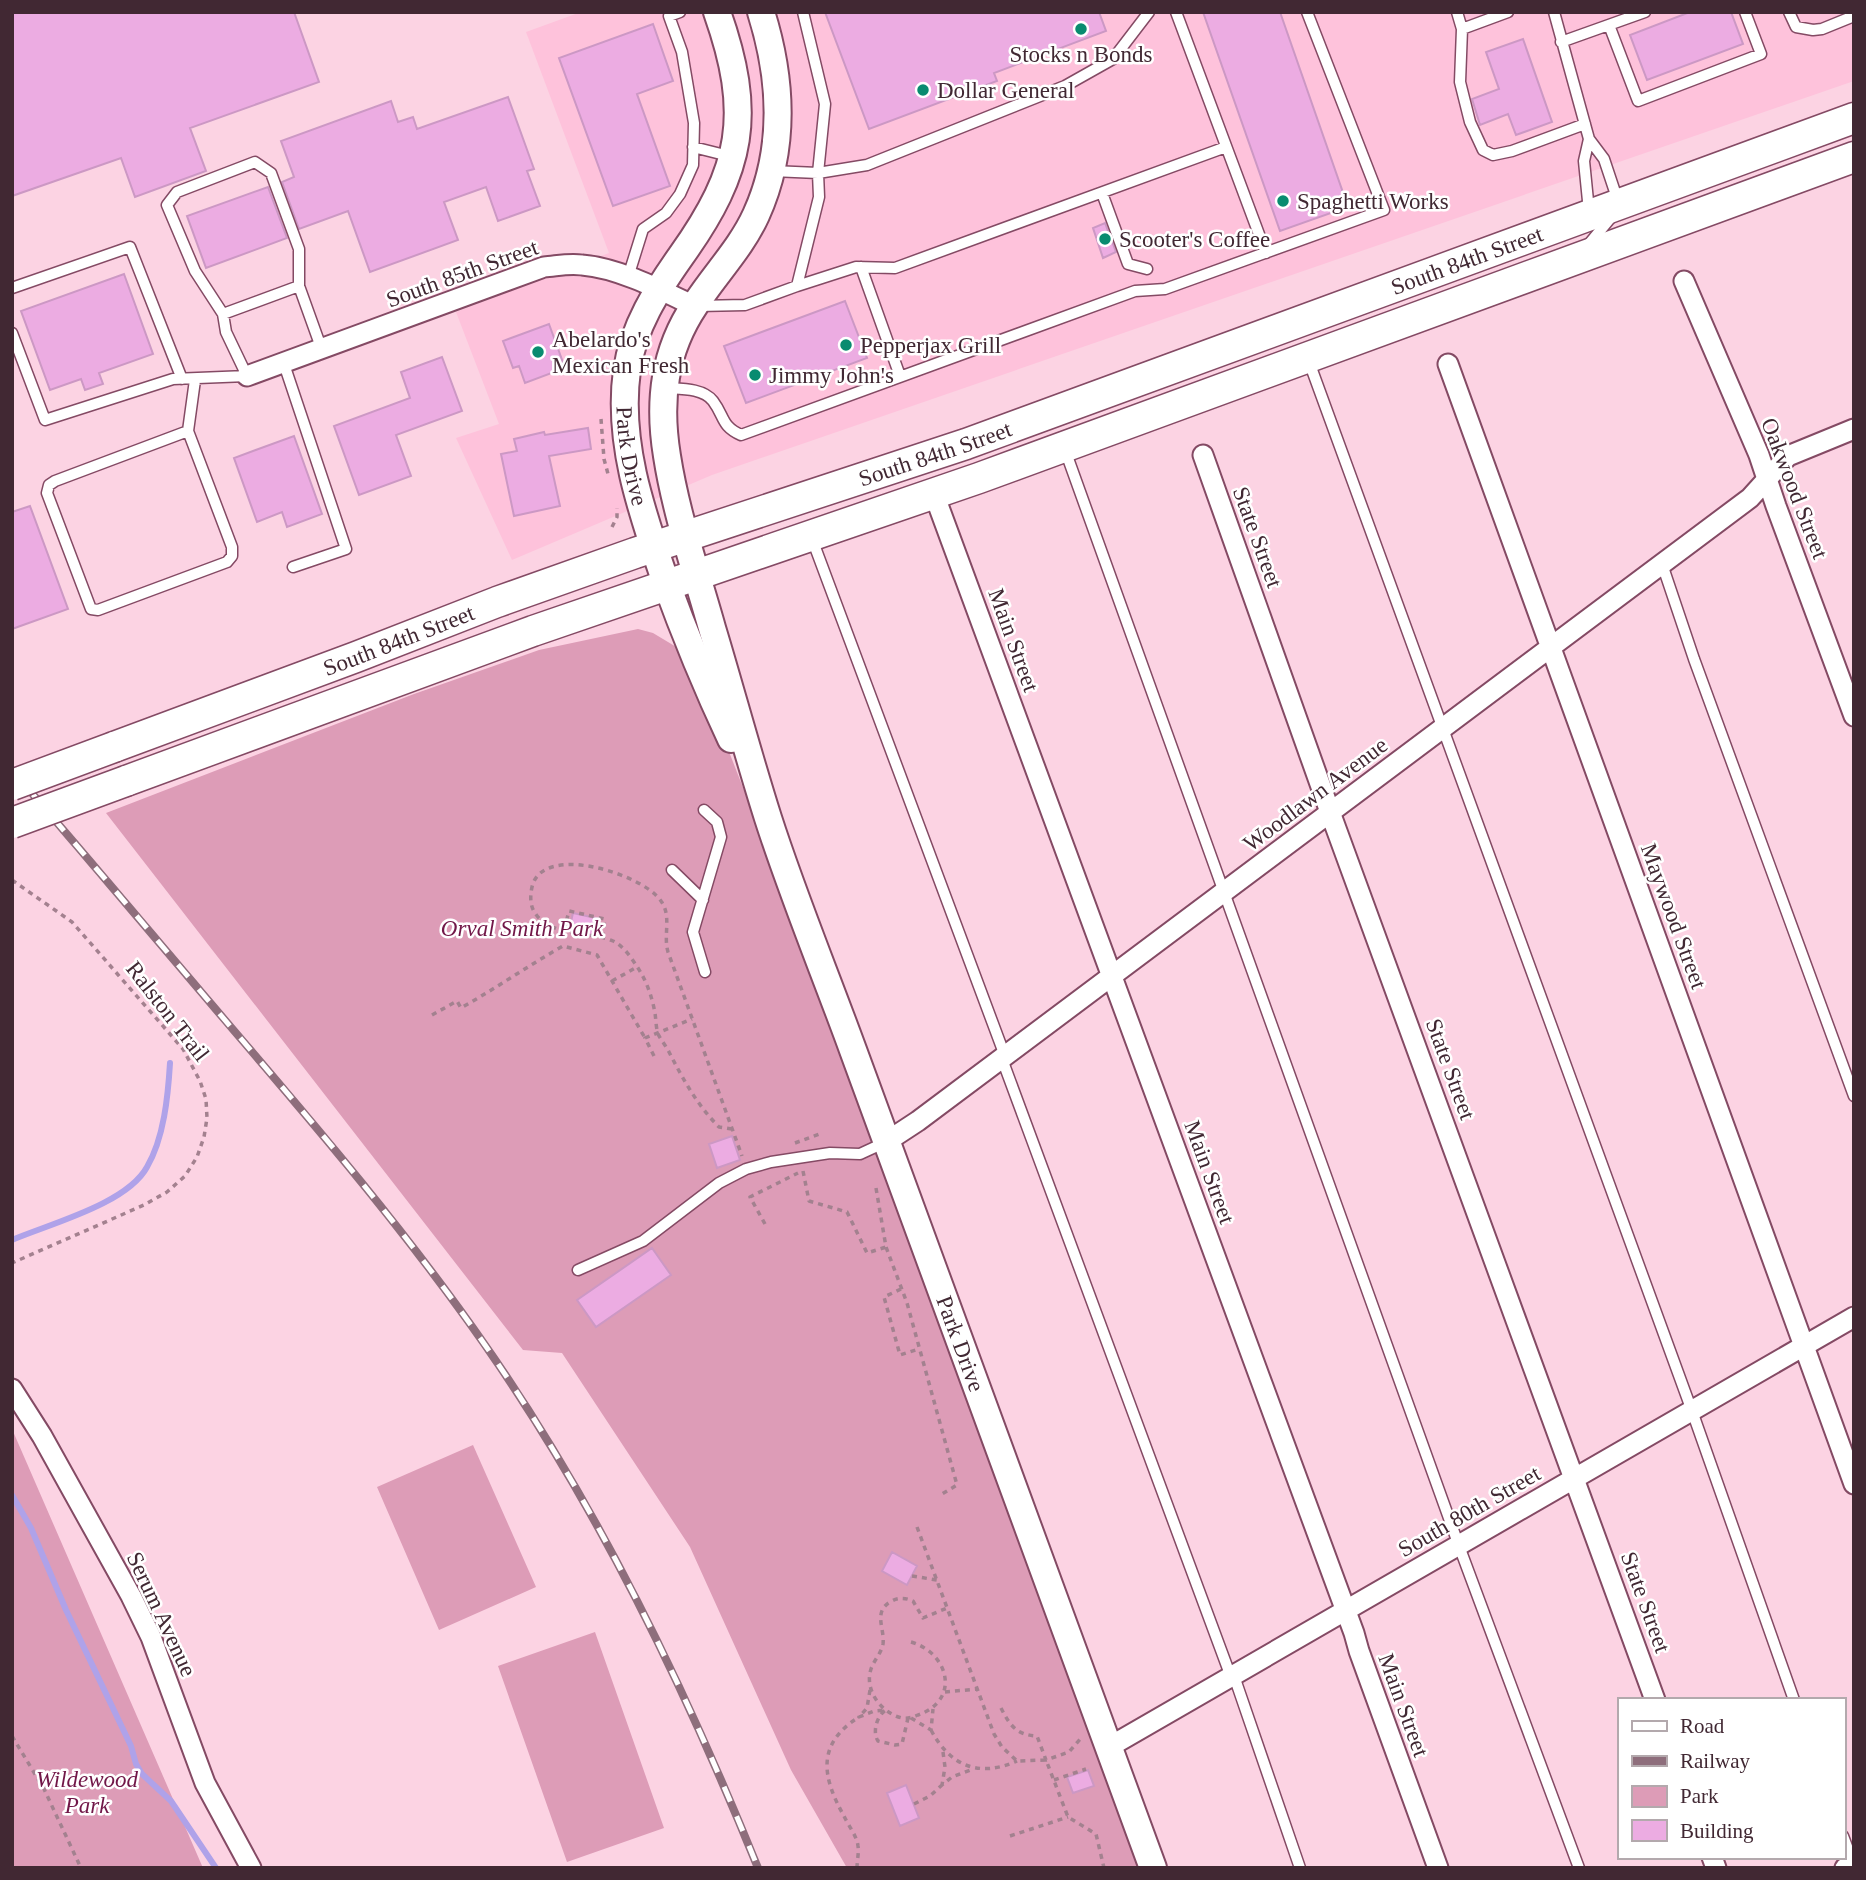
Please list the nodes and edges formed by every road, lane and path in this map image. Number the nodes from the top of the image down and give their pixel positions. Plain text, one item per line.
1 (680, 12) edge
2 (717, 12) edge
3 (761, 12) edge
4 (803, 12) edge
5 (1149, 12) edge
6 (1176, 12) edge
7 (1307, 12) edge
8 (1457, 12) edge
9 (1508, 12) edge
10 (1554, 12) edge
11 (1645, 12) edge
12 (1745, 12) edge
13 (1789, 12) edge
14 (1624, 16) edge
15 (1854, 16) edge
16 (1609, 25) junction
17 (1462, 29) junction
18 (1561, 42) junction
19 (1854, 118) edge
20 (1585, 124) junction
21 (1589, 139) junction
22 (693, 147) junction
23 (1226, 147) junction
24 (733, 157) junction
25 (1854, 157) edge
26 (772, 171) junction
27 (818, 173) junction
28 (1102, 192) junction
29 (1618, 204) junction
30 (1589, 215) junction
31 (1266, 253) junction
32 (1571, 261) junction
33 (861, 267) junction
34 (1147, 269) dead end
35 (628, 277) junction
36 (1684, 281) dead end
37 (299, 286) junction
38 (797, 286) junction
39 (12, 288) edge
40 (659, 289) junction
41 (694, 306) junction
42 (223, 314) junction
43 (12, 334) edge
44 (322, 350) junction
45 (1308, 359) junction
46 (284, 364) junction
47 (1448, 364) dead end
48 (247, 376) junction
49 (901, 376) junction
50 (182, 379) junction
51 (195, 380) junction
52 (663, 388) junction
53 (1854, 429) edge
54 (188, 431) junction
55 (1064, 447) junction
56 (1203, 455) dead end
57 (1768, 479) junction
58 (934, 494) junction
59 (811, 535) junction
60 (686, 536) junction
61 (654, 547) junction
62 (1662, 564) junction
63 (293, 567) dead end
64 (697, 575) junction
65 (667, 585) junction
66 (1551, 647) junction
67 (1853, 711) edge
68 (1442, 728) junction
69 (12, 785) edge
70 (704, 810) dead end
71 (1330, 812) junction
72 (768, 820) junction
73 (12, 823) edge
74 (671, 870) dead end
75 (12, 880) edge
76 (1226, 891) junction
77 (703, 900) junction
78 (564, 930) junction
79 (603, 939) junction
80 (637, 967) junction
81 (705, 972) dead end
82 (1112, 977) junction
83 (612, 981) junction
84 (432, 1015) dead end
85 (692, 1019) junction
86 (657, 1032) junction
87 (645, 1038) junction
88 (654, 1056) dead end
89 (1003, 1058) junction
90 (1854, 1096) edge
91 (732, 1129) junction
92 (822, 1133) dead end
93 (887, 1142) junction
94 (783, 1147) dead end
95 (744, 1161) dead end
96 (876, 1188) dead end
97 (765, 1224) dead end
98 (886, 1247) junction
99 (12, 1263) edge
100 (578, 1270) dead end
101 (901, 1289) junction
102 (1854, 1317) edge
103 (1804, 1346) junction
104 (919, 1349) junction
105 (12, 1389) edge
106 (1692, 1411) junction
107 (1575, 1479) junction
108 (1854, 1484) edge
109 (942, 1494) dead end
110 (917, 1527) dead end
111 (1459, 1546) junction
112 (912, 1576) dead end
113 (937, 1580) junction
114 (947, 1608) junction
115 (1346, 1612) junction
116 (911, 1642) dead end
117 (1232, 1677) junction
118 (870, 1688) junction
119 (977, 1689) junction
120 (945, 1692) junction
121 (1654, 1698) edge
122 (1793, 1698) edge
123 (1001, 1708) dead end
124 (933, 1709) junction
125 (886, 1710) junction
126 (859, 1717) junction
127 (909, 1718) junction
128 (1087, 1729) dead end
129 (931, 1730) junction
130 (12, 1736) edge
131 (1109, 1747) junction
132 (942, 1749) junction
133 (1046, 1760) junction
134 (1017, 1761) junction
135 (975, 1768) junction
136 (1086, 1769) dead end
137 (1054, 1780) junction
138 (942, 1785) junction
139 (914, 1804) dead end
140 (1068, 1817) junction
141 (1010, 1836) dead end
142 (1845, 1841) edge
143 (1854, 1864) edge
144 (81, 1868) edge
145 (251, 1868) edge
146 (857, 1868) edge
147 (1104, 1868) edge
148 (1153, 1868) edge
149 (1300, 1868) edge
150 (1438, 1868) edge
151 (1579, 1868) edge
152 (1845, 1868) edge

1 - 22 lane
2 - 24 street, Park Drive
3 - 26 street, Park Drive
4 - 27 lane
5 - 27 lane
6 - 23 lane
7 - 31 lane
8 - 17 lane
9 - 17 lane
10 - 18 lane
11 - 14 lane
12 - 16 lane
13 - 15 lane
14 - 16 lane
16 - 18 lane
17 - 20 lane
18 - 20 lane
19 - 29 main road, South 84th Street
20 - 21 lane
21 - 29 lane
21 - 30 lane
22 - 24 lane
22 - 35 lane
23 - 28 lane
23 - 31 lane
24 - 40 street, Park Drive
25 - 32 main road, South 84th Street
26 - 27 lane
26 - 41 street, Park Drive
27 - 38 lane
28 - 33 lane
28 - 34 lane
29 - 30 main road, South 84th Street
29 - 32 lane
30 - 60 main road, South 84th Street
31 - 49 lane
32 - 45 main road, South 84th Street
33 - 38 lane
33 - 49 lane
35 - 40 street, South 85th Street
35 - 44 street, South 85th Street
36 - 57 street, Oakwood Street
37 - 42 lane
37 - 42 lane
37 - 44 lane
38 - 41 lane
39 - 50 lane
40 - 41 street, South 85th Street
40 - 61 street, Park Drive
41 - 52 street, Park Drive
42 - 48 lane
43 - 50 lane
44 - 46 street, South 85th Street
45 - 55 main road, South 84th Street
45 - 68 lane
46 - 48 street, South 85th Street
46 - 63 lane
47 - 66 street, Maywood Street
48 - 51 lane
49 - 52 lane
50 - 51 lane
51 - 54 lane
52 - 60 street, Park Drive
53 - 57 street, Woodlawn Avenue
54 - 54 lane
55 - 58 main road, South 84th Street
55 - 76 lane
56 - 71 street, State Street
57 - 62 street, Woodlawn Avenue
57 - 67 street, Oakwood Street
58 - 59 main road, South 84th Street
58 - 82 street, Main Street
59 - 64 main road, South 84th Street
59 - 89 lane
60 - 61 main road, South 84th Street
60 - 64 street, Park Drive
61 - 65 street, Park Drive
61 - 69 main road, South 84th Street, bridge
62 - 66 street, Woodlawn Avenue
62 - 90 lane
64 - 65 main road, South 84th Street
64 - 72 street, Park Drive
65 - 72 street, Park Drive
65 - 73 main road, South 84th Street, bridge
66 - 68 street, Woodlawn Avenue
66 - 103 street, Maywood Street
68 - 71 street, Woodlawn Avenue
68 - 106 lane
70 - 77 lane
71 - 76 street, Woodlawn Avenue
71 - 107 street, State Street
72 - 93 street, Park Drive
74 - 77 lane
75 - 99 path, Ralston Trail
76 - 82 street, Woodlawn Avenue
76 - 111 lane
77 - 81 lane
78 - 79 path
78 - 79 path
78 - 85 path
79 - 80 path
80 - 83 path
80 - 86 path
82 - 89 street, Woodlawn Avenue
82 - 115 street, Main Street
83 - 84 path
83 - 87 path
85 - 86 path
85 - 91 path
86 - 87 path
86 - 91 path
87 - 88 path
89 - 93 street, Woodlawn Avenue
89 - 117 lane
91 - 95 path
92 - 94 path
93 - 100 lane
93 - 131 street, Park Drive
96 - 98 path
97 - 98 path
98 - 101 path
101 - 104 path
101 - 104 path
102 - 103 street, South 80th Street
103 - 106 street, South 80th Street
103 - 108 street, Maywood Street
104 - 109 path
105 - 145 street, Serum Avenue
106 - 107 street, South 80th Street
106 - 122 lane
107 - 111 street, South 80th Street
107 - 121 street, State Street
110 - 113 path
111 - 115 street, South 80th Street
111 - 151 lane
112 - 113 path
113 - 114 path
114 - 118 path
114 - 119 path
115 - 117 street, South 80th Street
115 - 150 street, Main Street
116 - 120 path
117 - 131 street, South 80th Street
117 - 149 lane
118 - 125 path
118 - 126 path
119 - 120 path
119 - 134 path
120 - 124 path
123 - 133 path
124 - 127 path
124 - 129 path
125 - 126 path
125 - 127 path
125 - 127 path
126 - 146 path
127 - 129 path
128 - 133 path
129 - 132 path
130 - 144 path
131 - 148 street, Park Drive
132 - 135 path
132 - 138 path
133 - 134 path
133 - 137 path
134 - 135 path
135 - 138 path
136 - 137 path
137 - 140 path
138 - 139 path
140 - 141 path
140 - 147 path
142 - 143 lane
143 - 152 street

